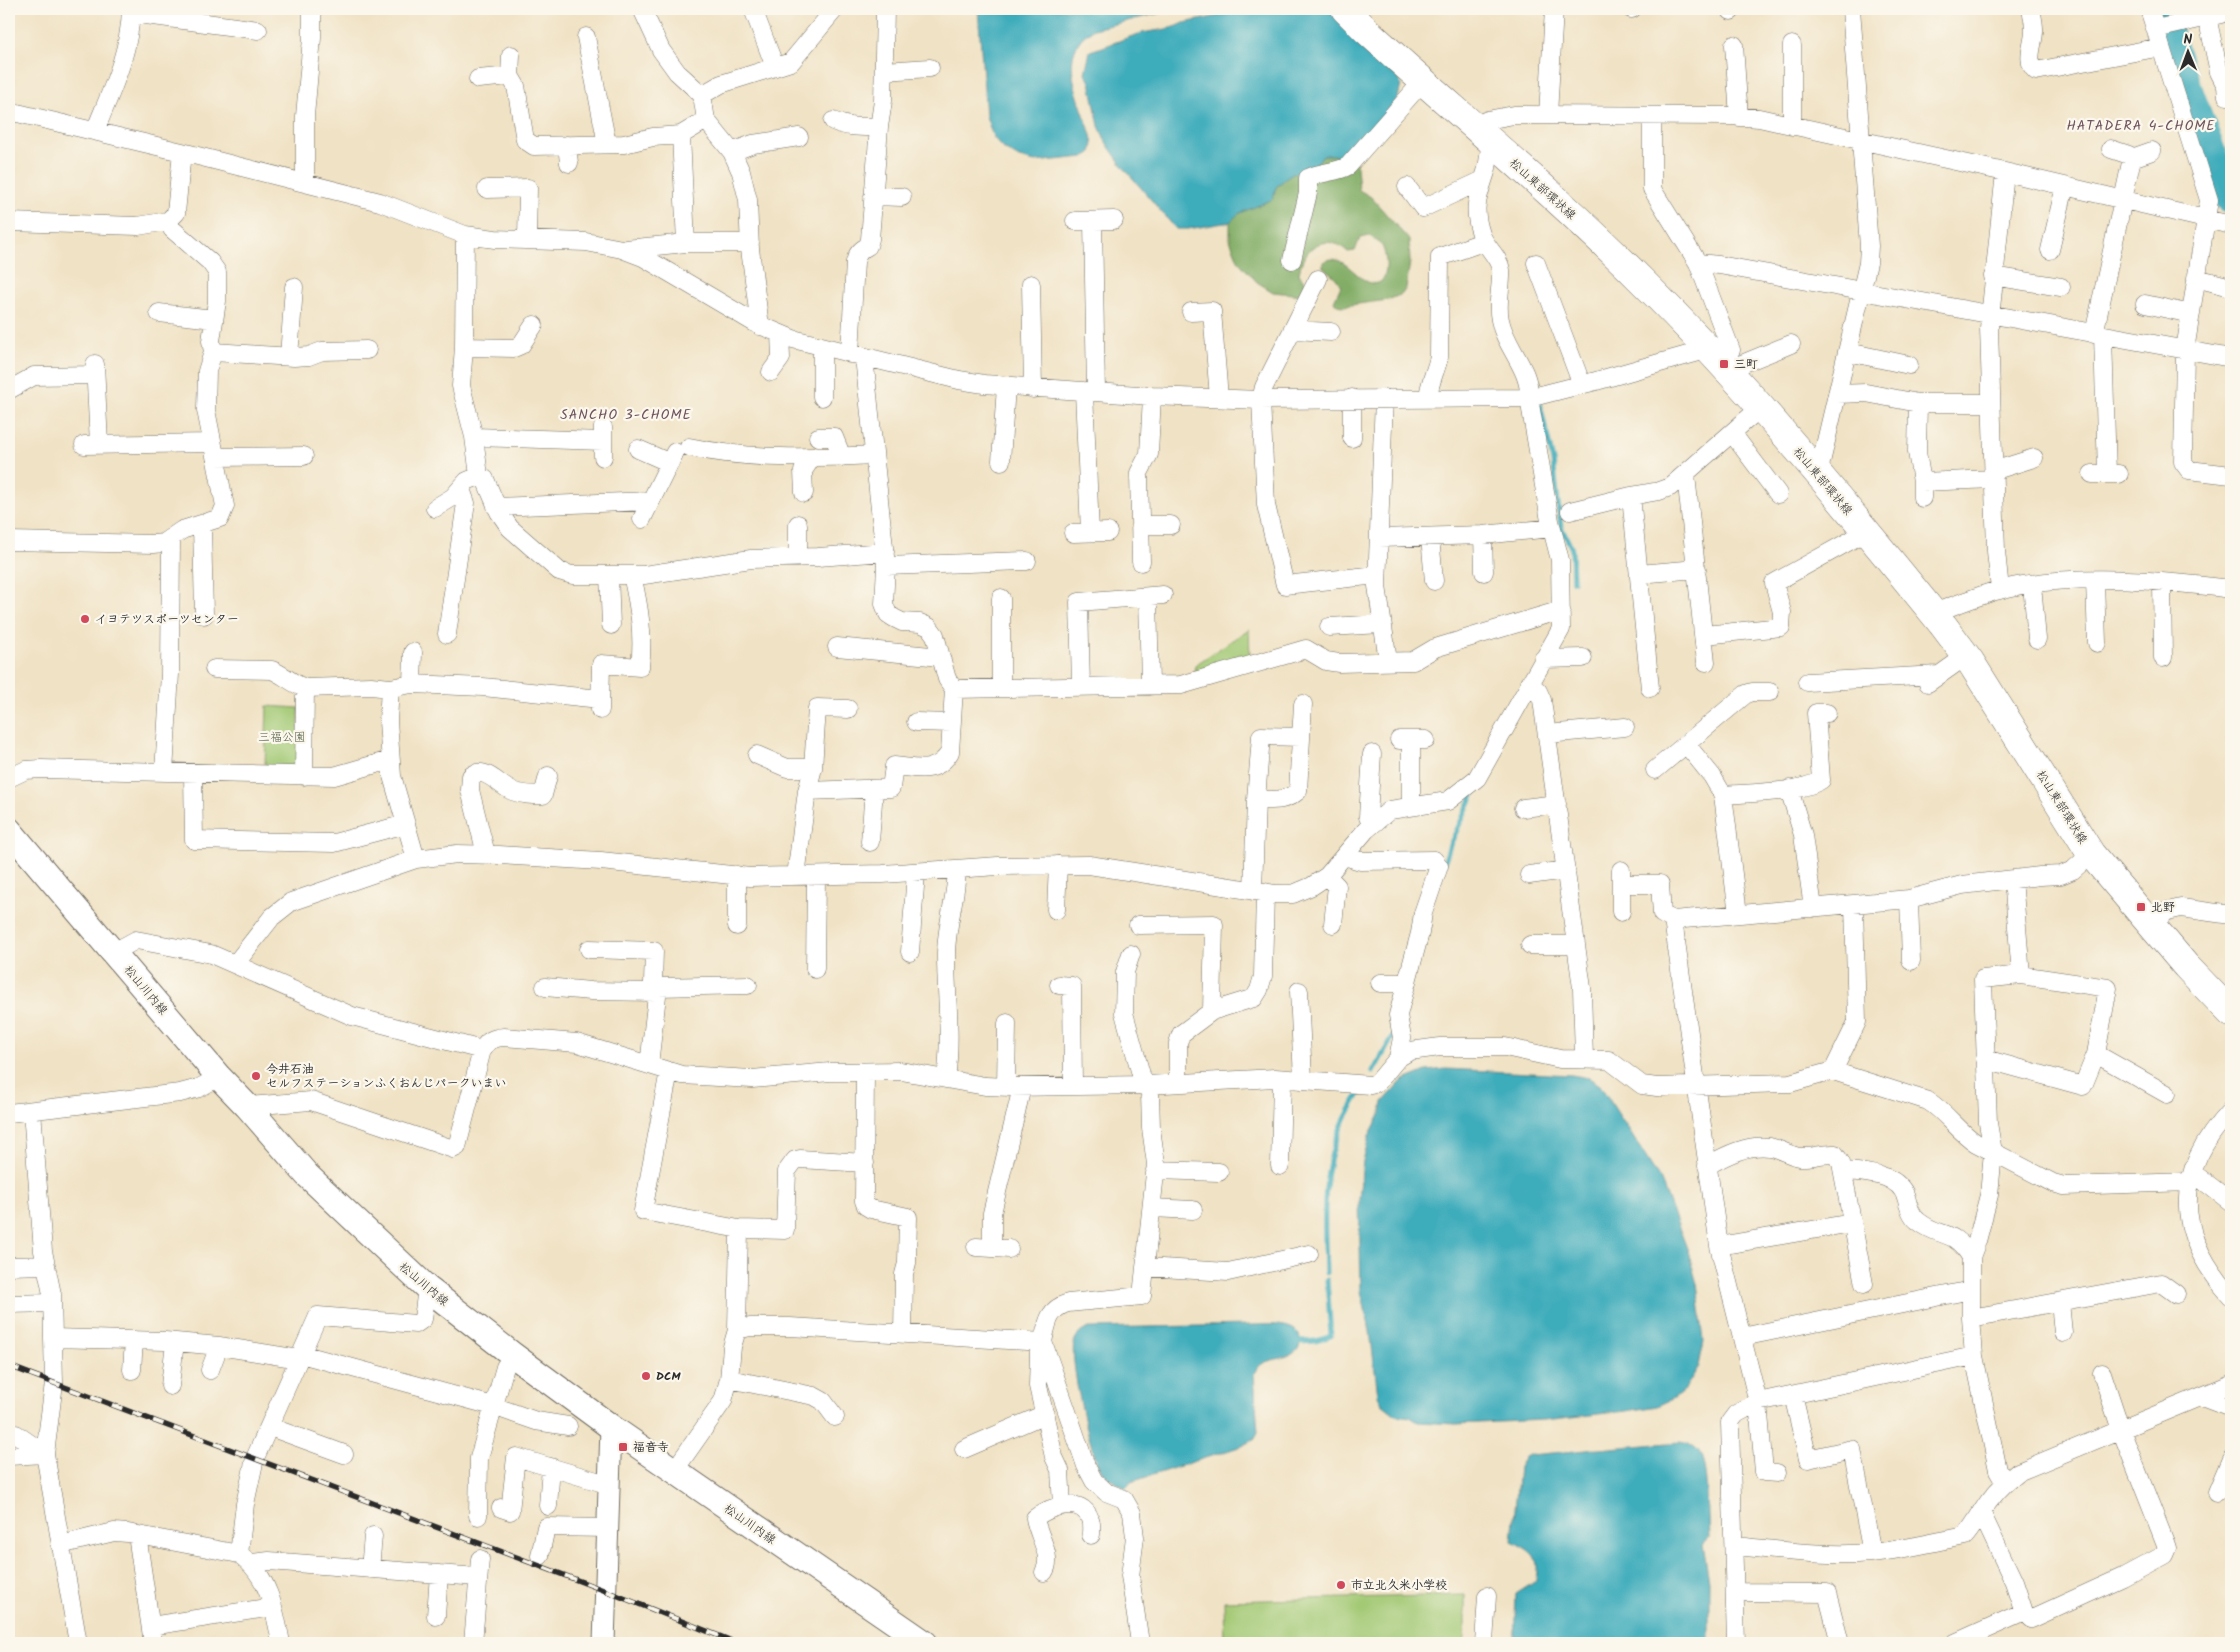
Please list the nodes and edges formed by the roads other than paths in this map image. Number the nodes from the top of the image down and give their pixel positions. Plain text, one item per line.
1 (312, 9) edge
2 (642, 9) edge
3 (752, 9) edge
4 (835, 9) edge
5 (885, 9) edge
6 (1345, 9) edge
7 (1554, 9) edge
8 (1851, 9) edge
9 (2031, 9) edge
10 (2149, 9) edge
11 (131, 11) edge
12 (2164, 27) junction
13 (258, 30) dead end
14 (586, 37) dead end
15 (1734, 45) dead end
16 (1792, 45) dead end
17 (2161, 47) junction
18 (511, 55) dead end
19 (775, 67) junction
20 (930, 68) dead end
21 (884, 71) junction
22 (510, 76) junction
23 (478, 79) dead end
24 (1423, 82) junction
25 (2228, 89) edge
26 (702, 95) junction
27 (9, 111) edge
28 (1548, 115) junction
29 (1652, 116) junction
30 (1739, 117) junction
31 (706, 120) junction
32 (833, 121) dead end
33 (1792, 126) junction
34 (879, 127) junction
35 (95, 131) junction
36 (681, 135) junction
37 (1484, 135) junction
38 (798, 138) dead end
39 (1861, 142) junction
40 (607, 144) junction
41 (567, 145) junction
42 (2110, 149) dead end
43 (2152, 149) dead end
44 (182, 152) junction
45 (732, 152) junction
46 (2132, 158) junction
47 (568, 163) dead end
48 (2005, 172) junction
49 (1483, 180) junction
50 (305, 182) junction
51 (2065, 186) junction
52 (1407, 187) dead end
53 (487, 189) dead end
54 (873, 196) junction
55 (902, 197) dead end
56 (2122, 200) junction
57 (2205, 219) junction
58 (1114, 220) dead end
59 (168, 221) junction
60 (1075, 221) dead end
61 (1093, 221) junction
62 (9, 222) edge
63 (2231, 225) edge
64 (465, 235) junction
65 (527, 240) junction
66 (1483, 242) junction
67 (686, 243) junction
68 (750, 243) junction
69 (622, 249) junction
70 (2050, 250) dead end
71 (1292, 260) dead end
72 (1536, 263) dead end
73 (1698, 263) junction
74 (1993, 276) junction
75 (2196, 278) junction
76 (1318, 279) dead end
77 (1031, 284) dead end
78 (2231, 286) edge
79 (294, 287) dead end
80 (2061, 287) dead end
81 (1862, 291) junction
82 (2145, 304) dead end
83 (1191, 312) dead end
84 (159, 313) dead end
85 (1989, 313) junction
86 (2190, 314) junction
87 (214, 319) junction
88 (534, 325) dead end
89 (760, 326) junction
90 (1292, 330) junction
91 (1331, 332) dead end
92 (780, 334) junction
93 (2099, 334) junction
94 (1791, 344) dead end
95 (464, 347) junction
96 (822, 348) junction
97 (368, 350) dead end
98 (2185, 350) junction
99 (213, 352) junction
100 (1848, 352) junction
101 (857, 356) junction
102 (289, 357) junction
103 (2231, 358) edge
104 (1719, 360) junction
105 (1909, 365) dead end
106 (771, 372) dead end
107 (1582, 384) junction
108 (1006, 386) junction
109 (1033, 389) junction
110 (9, 390) edge
111 (1090, 392) junction
112 (1837, 394) junction
113 (1152, 396) junction
114 (822, 397) dead end
115 (1219, 398) junction
116 (1352, 398) junction
117 (1384, 398) junction
118 (1428, 398) junction
119 (1529, 398) junction
120 (1261, 400) junction
121 (1918, 403) junction
122 (1991, 403) junction
123 (1760, 408) junction
124 (1732, 433) junction
125 (474, 437) junction
126 (818, 437) dead end
127 (1352, 438) dead end
128 (603, 442) dead end
129 (638, 449) dead end
130 (213, 450) junction
131 (678, 454) junction
132 (874, 455) junction
133 (304, 456) dead end
134 (842, 457) junction
135 (811, 458) junction
136 (2034, 458) dead end
137 (1001, 461) dead end
138 (1818, 474) junction
139 (2106, 474) dead end
140 (1686, 475) junction
141 (1993, 475) junction
142 (2231, 475) edge
143 (479, 476) junction
144 (461, 489) junction
145 (804, 493) dead end
146 (1778, 494) dead end
147 (1631, 496) junction
148 (650, 501) junction
149 (496, 507) junction
150 (435, 508) dead end
151 (1570, 511) dead end
152 (642, 519) dead end
153 (202, 524) junction
154 (798, 524) dead end
155 (1140, 525) junction
156 (1171, 525) dead end
157 (1552, 528) junction
158 (1108, 532) dead end
159 (1866, 532) junction
160 (1482, 535) junction
161 (1430, 537) junction
162 (171, 538) junction
163 (1379, 538) junction
164 (9, 541) edge
165 (798, 558) junction
166 (885, 559) junction
167 (1028, 561) dead end
168 (1141, 562) dead end
169 (1697, 569) junction
170 (1484, 572) dead end
171 (1639, 574) junction
172 (610, 575) junction
173 (632, 575) junction
174 (1377, 575) junction
175 (2095, 580) junction
176 (1434, 581) dead end
177 (2162, 583) junction
178 (2032, 585) junction
179 (2231, 589) edge
180 (2000, 590) junction
181 (1001, 598) dead end
182 (1560, 610) junction
183 (1934, 613) junction
184 (204, 615) dead end
185 (1382, 624) junction
186 (610, 625) dead end
187 (1329, 627) dead end
188 (447, 634) dead end
189 (1705, 635) junction
190 (2037, 639) dead end
191 (2097, 643) dead end
192 (837, 647) dead end
193 (413, 652) dead end
194 (1966, 656) junction
195 (941, 657) junction
196 (1583, 658) dead end
197 (2163, 658) dead end
198 (1543, 660) junction
199 (1388, 661) junction
200 (1706, 662) dead end
201 (214, 670) dead end
202 (1938, 675) junction
203 (1807, 682) dead end
204 (1529, 683) junction
205 (412, 684) junction
206 (1150, 686) junction
207 (1081, 687) junction
208 (1922, 687) dead end
209 (305, 688) junction
210 (390, 688) junction
211 (1002, 688) junction
212 (1650, 688) dead end
213 (954, 689) junction
214 (1770, 692) dead end
215 (1303, 704) dead end
216 (848, 709) dead end
217 (1828, 713) dead end
218 (916, 722) dead end
219 (952, 723) junction
220 (1625, 727) dead end
221 (1547, 734) junction
222 (1302, 737) junction
223 (1412, 740) dead end
224 (1686, 744) junction
225 (1372, 754) dead end
226 (757, 755) dead end
227 (390, 760) junction
228 (812, 768) junction
229 (1655, 770) dead end
230 (164, 772) junction
231 (193, 773) junction
232 (304, 776) junction
233 (548, 776) dead end
234 (9, 778) edge
235 (874, 789) junction
236 (1789, 789) junction
237 (806, 791) junction
238 (1723, 795) junction
239 (1256, 800) junction
240 (1556, 804) junction
241 (1411, 807) junction
242 (1523, 808) dead end
243 (406, 824) junction
244 (1372, 825) junction
245 (9, 830) edge
246 (870, 842) dead end
247 (486, 854) junction
248 (2091, 854) junction
249 (1344, 856) junction
250 (416, 859) junction
251 (1058, 865) junction
252 (957, 870) junction
253 (1566, 870) junction
254 (916, 873) junction
255 (1529, 874) dead end
256 (737, 875) junction
257 (796, 876) junction
258 (816, 876) junction
259 (1327, 876) junction
260 (2013, 879) junction
261 (1259, 892) junction
262 (1909, 899) junction
263 (1854, 904) junction
264 (1813, 908) junction
265 (1056, 910) dead end
266 (1621, 912) dead end
267 (1738, 914) junction
268 (2231, 915) edge
269 (1673, 920) junction
270 (2150, 923) junction
271 (1333, 924) dead end
272 (1138, 925) dead end
273 (737, 926) dead end
274 (1530, 945) dead end
275 (1576, 945) junction
276 (589, 949) dead end
277 (114, 952) junction
278 (910, 952) dead end
279 (1132, 954) dead end
280 (1911, 961) dead end
281 (236, 963) junction
282 (815, 969) dead end
283 (2021, 975) junction
284 (1380, 983) dead end
285 (1406, 983) junction
286 (748, 985) dead end
287 (1059, 985) dead end
288 (545, 987) dead end
289 (657, 990) junction
290 (1298, 991) dead end
291 (1212, 1011) junction
292 (2231, 1013) edge
293 (1007, 1023) dead end
294 (482, 1050) junction
295 (2096, 1054) junction
296 (1398, 1058) junction
297 (1584, 1059) junction
298 (1986, 1059) junction
299 (649, 1065) junction
300 (669, 1071) junction
301 (1833, 1071) junction
302 (865, 1072) junction
303 (220, 1077) junction
304 (1282, 1078) junction
305 (946, 1079) junction
306 (1303, 1080) junction
307 (1178, 1083) junction
308 (1146, 1085) junction
309 (1073, 1086) junction
310 (1696, 1086) junction
311 (1014, 1087) junction
312 (2167, 1094) dead end
313 (248, 1106) junction
314 (2231, 1110) edge
315 (32, 1111) junction
316 (9, 1114) edge
317 (1993, 1152) junction
318 (865, 1163) junction
319 (1280, 1166) dead end
320 (1708, 1166) junction
321 (1156, 1170) junction
322 (1842, 1170) junction
323 (1219, 1172) dead end
324 (2192, 1177) junction
325 (2231, 1202) edge
326 (1152, 1208) junction
327 (1193, 1210) dead end
328 (1852, 1223) junction
329 (739, 1229) junction
330 (1719, 1246) junction
331 (992, 1248) dead end
332 (1309, 1254) dead end
333 (1971, 1257) junction
334 (46, 1265) junction
335 (9, 1266) edge
336 (1145, 1267) junction
337 (1864, 1284) dead end
338 (427, 1288) junction
339 (1971, 1290) junction
340 (2176, 1294) dead end
341 (2231, 1296) edge
342 (2060, 1302) junction
343 (52, 1303) junction
344 (9, 1304) edge
345 (1971, 1318) junction
346 (737, 1330) junction
347 (2063, 1332) dead end
348 (904, 1334) junction
349 (1742, 1337) junction
350 (53, 1338) junction
351 (134, 1340) junction
352 (175, 1342) junction
353 (1043, 1342) junction
354 (219, 1346) junction
355 (513, 1356) junction
356 (1974, 1356) junction
357 (300, 1357) junction
358 (132, 1370) dead end
359 (210, 1370) dead end
360 (2102, 1373) dead end
361 (167, 1378) dead end
362 (729, 1379) junction
363 (2231, 1384) edge
364 (1793, 1395) junction
365 (2202, 1397) junction
366 (1758, 1402) junction
367 (493, 1406) junction
368 (2231, 1408) edge
369 (1045, 1414) junction
370 (835, 1417) dead end
371 (568, 1426) dead end
372 (270, 1427) junction
373 (611, 1428) junction
374 (2120, 1430) junction
375 (16, 1434) dead end
376 (964, 1448) dead end
377 (45, 1454) junction
378 (344, 1454) dead end
379 (9, 1456) edge
380 (2231, 1459) edge
381 (551, 1467) junction
382 (674, 1472) junction
383 (1777, 1473) dead end
384 (2005, 1482) junction
385 (610, 1485) junction
386 (2217, 1492) dead end
387 (548, 1506) dead end
388 (1062, 1506) junction
389 (501, 1508) dead end
390 (1981, 1512) junction
391 (478, 1516) dead end
392 (608, 1528) junction
393 (138, 1535) junction
394 (1091, 1535) dead end
395 (373, 1536) dead end
396 (60, 1545) junction
397 (1734, 1546) junction
398 (1872, 1553) junction
399 (540, 1556) dead end
400 (246, 1559) junction
401 (480, 1559) dead end
402 (370, 1569) junction
403 (1044, 1572) dead end
404 (439, 1574) junction
405 (478, 1577) junction
406 (1735, 1592) junction
407 (1487, 1596) dead end
408 (273, 1607) junction
409 (2024, 1612) junction
410 (436, 1616) dead end
411 (152, 1635) edge
412 (78, 1643) edge
413 (281, 1643) edge
414 (473, 1643) edge
415 (604, 1643) edge
416 (925, 1643) edge
417 (1140, 1643) edge
418 (1484, 1643) edge
419 (1736, 1643) edge
420 (1840, 1643) edge
421 (1955, 1643) edge

1 - 50 street
2 - 26 street
3 - 19 street
4 - 19 street
5 - 21 street
6 - 24 main road, 松山東部環状線
7 - 28 street
8 - 39 street
9 - 17 street
10 - 12 street
11 - 13 street
11 - 35 street
12 - 17 street
12 - 25 street
14 - 40 street
15 - 30 street
16 - 33 street
17 - 57 street
18 - 22 street
19 - 26 street
20 - 21 street
21 - 34 street
22 - 23 street
22 - 41 street
24 - 37 main road, 松山東部環状線
24 - 71 street
26 - 31 street
27 - 35 street
28 - 29 street
28 - 37 street
29 - 30 street
29 - 73 street
30 - 33 street
31 - 36 street
31 - 45 street
32 - 34 street
33 - 39 street
34 - 54 street
35 - 44 street
36 - 40 street
36 - 67 street
37 - 49 street
37 - 104 main road, 松山東部環状線
38 - 45 street
39 - 48 street
39 - 81 street
40 - 41 street
41 - 47 street
42 - 46 street
43 - 46 street
44 - 50 street
44 - 59 street
45 - 68 street
46 - 56 street
48 - 51 street
48 - 74 street
49 - 52 street
49 - 66 street
50 - 64 street
51 - 56 street
51 - 70 street
53 - 65 street
54 - 55 street
54 - 101 street
56 - 57 street
56 - 93 street
57 - 63 street
57 - 75 street
58 - 61 street
59 - 62 street
59 - 87 street
60 - 61 street
61 - 111 street
64 - 65 street
64 - 95 street
65 - 69 street
66 - 118 street
66 - 119 street
67 - 68 street
67 - 69 street
68 - 89 street
69 - 89 street
72 - 107 street
73 - 81 street
73 - 104 street
74 - 80 street
74 - 85 street
75 - 78 street
75 - 86 street
76 - 90 street
77 - 109 street
79 - 102 street
81 - 85 street
81 - 100 street
82 - 86 street
83 - 115 street
84 - 87 street
85 - 93 street
85 - 122 street
86 - 98 street
87 - 99 street
88 - 95 street
89 - 92 street
90 - 91 street
90 - 120 street
92 - 96 street
92 - 106 street
93 - 98 street
93 - 139 street
94 - 104 street
95 - 125 street
96 - 101 street
96 - 114 street
97 - 102 street
98 - 103 street
98 - 142 street
99 - 102 street
99 - 130 street
100 - 105 street
100 - 112 street
101 - 108 street
101 - 132 street
104 - 107 street
104 - 123 main road, 松山東部環状線
107 - 119 street
108 - 109 street
108 - 137 street
109 - 111 street
110 - 130 street
111 - 113 street
111 - 158 street
112 - 121 street
112 - 138 street
113 - 115 street
113 - 155 street
115 - 120 street
116 - 117 street
116 - 120 street
116 - 127 street
117 - 118 street
117 - 163 street
118 - 119 street
119 - 157 street
120 - 174 street
121 - 122 street
121 - 141 street
122 - 141 street
123 - 124 street
123 - 138 main road, 松山東部環状線
124 - 140 street
124 - 146 street
125 - 128 street
125 - 143 street
126 - 134 street
129 - 131 street
130 - 133 street
130 - 153 street
131 - 135 street
131 - 148 street
132 - 134 street
132 - 166 street
134 - 135 street
135 - 145 street
136 - 141 street
138 - 159 main road, 松山東部環状線
140 - 147 street
140 - 169 street
141 - 180 street
143 - 144 street
143 - 149 street
144 - 150 street
144 - 188 street
147 - 151 street
147 - 171 street
148 - 149 street
148 - 152 street
149 - 172 street
153 - 162 street
153 - 184 street
154 - 165 street
155 - 156 street
155 - 168 street
157 - 160 street
157 - 182 street
159 - 183 main road, 松山東部環状線
159 - 189 street
160 - 161 street
160 - 170 street
161 - 163 street
161 - 176 street
162 - 164 street
162 - 230 street
163 - 174 street
165 - 166 street
165 - 173 street
166 - 167 street
166 - 195 street
169 - 171 street
169 - 189 street
171 - 212 street
172 - 173 street
172 - 186 street
173 - 205 street
174 - 185 street
175 - 177 street
175 - 178 street
175 - 191 street
177 - 179 street
177 - 197 street
178 - 180 street
178 - 190 street
180 - 183 street
181 - 211 street
182 - 198 street
182 - 199 street
183 - 194 main road, 松山東部環状線
185 - 187 street
185 - 199 street
189 - 200 street
192 - 195 street
193 - 205 street
194 - 202 street
194 - 248 main road, 松山東部環状線
195 - 213 street
196 - 198 street
198 - 204 street
199 - 206 street
201 - 209 street
202 - 203 street
202 - 208 street
204 - 221 street
204 - 241 street
205 - 210 street
206 - 207 street
206 - 207 street
207 - 211 street
209 - 210 street
209 - 232 street
210 - 227 street
211 - 213 street
213 - 219 street
214 - 224 street
215 - 222 street
216 - 228 street
217 - 236 street
218 - 219 street
219 - 235 street
220 - 221 street
221 - 240 street
222 - 239 street
222 - 239 street
223 - 241 street
224 - 229 street
224 - 238 street
225 - 244 street
226 - 228 street
227 - 232 street
227 - 243 street
228 - 237 street
230 - 231 street
230 - 234 street
231 - 232 street
231 - 243 street
233 - 247 street
235 - 237 street
235 - 246 street
236 - 238 street
236 - 264 street
237 - 257 street
238 - 267 street
239 - 261 street
240 - 242 street
240 - 253 street
241 - 244 street
243 - 250 street
244 - 249 street
245 - 277 main road, 松山川内線
247 - 250 street
247 - 256 street
248 - 260 street
248 - 270 main road, 松山東部環状線
249 - 259 street
249 - 285 street
250 - 281 street
251 - 252 street
251 - 261 street
251 - 265 street
252 - 254 street
252 - 305 street
253 - 255 street
253 - 275 street
254 - 258 street
254 - 278 street
256 - 257 street
256 - 273 street
257 - 258 street
258 - 282 street
259 - 261 street
259 - 271 street
260 - 262 street
260 - 283 street
261 - 291 street
262 - 263 street
262 - 280 street
263 - 264 street
263 - 301 street
264 - 267 street
266 - 269 street
267 - 269 street
268 - 270 street
269 - 310 street
270 - 292 main road, 松山東部環状線
272 - 291 street
274 - 275 street
275 - 297 street
276 - 289 street
277 - 281 street
277 - 303 main road, 松山川内線
279 - 308 street
281 - 294 street
283 - 295 street
283 - 298 street
284 - 285 street
285 - 296 street
286 - 289 street
287 - 309 street
288 - 289 street
289 - 299 street
290 - 306 street
291 - 307 street
293 - 311 street
294 - 299 street
294 - 313 street
295 - 298 street
295 - 312 street
296 - 297 street
296 - 306 street
297 - 310 street
298 - 317 street
299 - 300 street
300 - 302 street
300 - 329 street
301 - 310 street
301 - 317 street
302 - 305 street
302 - 318 street
303 - 313 main road, 松山川内線
303 - 315 street
304 - 306 street
304 - 307 street
304 - 319 street
305 - 311 street
307 - 308 street
308 - 309 street
308 - 321 street
309 - 311 street
310 - 320 street
311 - 331 street
313 - 338 main road, 松山川内線
314 - 324 street
315 - 316 street
315 - 334 street
317 - 324 street
317 - 333 street
318 - 329 street
318 - 348 street
320 - 322 street
320 - 330 street
321 - 323 street
321 - 326 street
322 - 328 street
322 - 333 street
324 - 325 street
324 - 341 street
326 - 327 street
326 - 336 street
328 - 330 street
328 - 337 street
329 - 346 street
330 - 349 street
332 - 336 street
333 - 339 street
334 - 335 street
334 - 343 street
336 - 353 street
338 - 355 main road, 松山川内線
338 - 357 street
339 - 345 street
339 - 349 street
340 - 342 street
342 - 345 street
342 - 347 street
343 - 344 street
343 - 350 street
345 - 356 street
346 - 348 street
346 - 362 street
348 - 353 street
349 - 366 street
350 - 351 street
350 - 377 street
351 - 352 street
351 - 358 street
352 - 354 street
352 - 361 street
353 - 369 street
353 - 417 street
354 - 357 street
354 - 359 street
355 - 367 street
355 - 373 main road, 松山川内線
356 - 364 street
356 - 384 street
357 - 367 street
357 - 372 street
360 - 374 street
362 - 370 street
362 - 382 street
363 - 365 street
364 - 366 street
364 - 398 street
365 - 368 street
365 - 374 street
366 - 383 street
366 - 397 street
367 - 371 street
367 - 391 street
369 - 376 street
369 - 388 street
372 - 378 street
372 - 400 street
373 - 382 main road, 松山川内線
373 - 385 street
374 - 384 street
374 - 409 street
375 - 377 street
377 - 379 street
377 - 396 street
380 - 386 street
381 - 385 street
381 - 387 street
381 - 389 street
382 - 416 main road, 松山川内線
384 - 390 street
385 - 392 street
388 - 394 street
388 - 403 street
390 - 398 street
390 - 409 street
392 - 399 street
392 - 415 street
393 - 396 street
393 - 400 street
393 - 411 street
395 - 402 street
396 - 412 street
397 - 398 street
397 - 406 street
400 - 402 street
400 - 408 street
401 - 405 street
402 - 404 street
404 - 405 street
404 - 410 street
405 - 414 street
406 - 419 street
406 - 420 street
407 - 418 street
408 - 411 street
408 - 413 street
409 - 421 street

